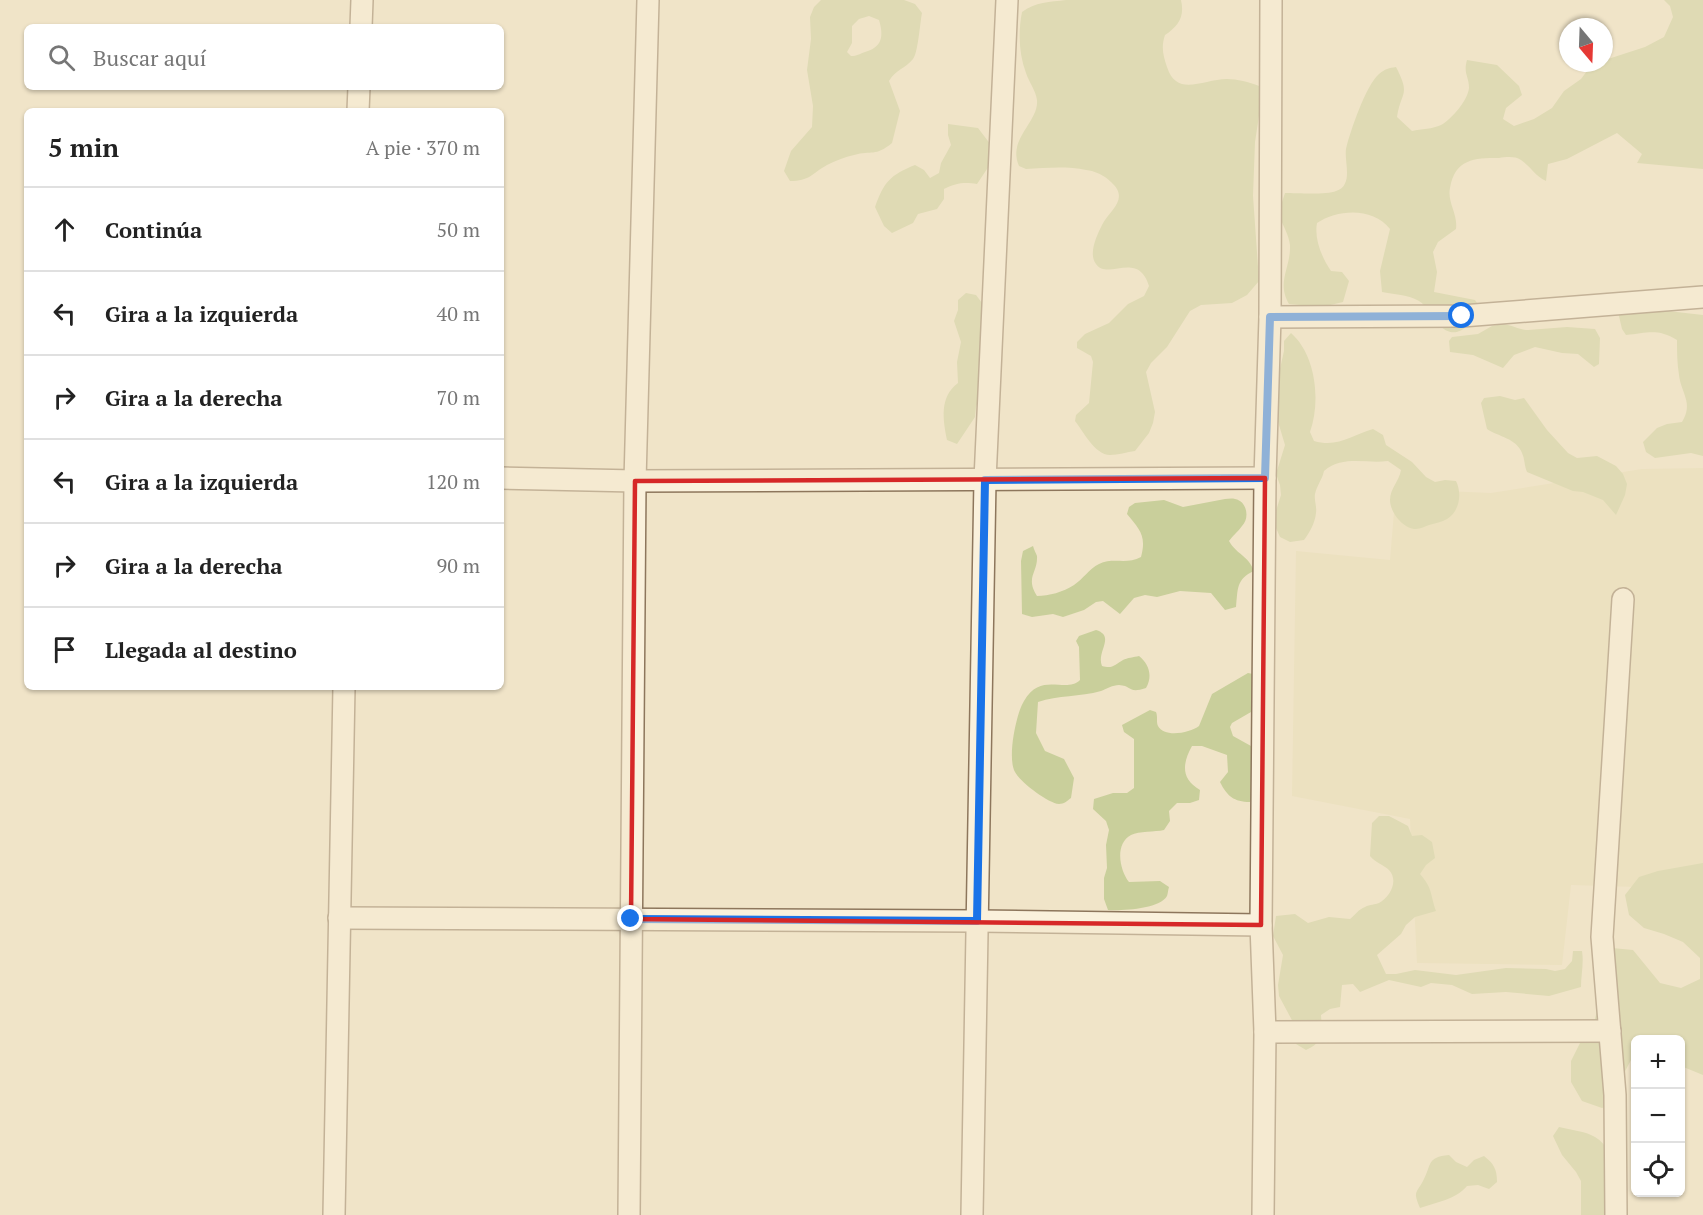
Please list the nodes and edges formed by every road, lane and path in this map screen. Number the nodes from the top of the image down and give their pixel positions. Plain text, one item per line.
1 (362, 0) edge
2 (648, 0) edge
3 (1007, 0) edge
4 (1271, 0) edge
5 (361, 24) edge
6 (359, 90) edge
7 (358, 108) edge
8 (1703, 297) edge
9 (1270, 317) junction
10 (504, 478) edge
11 (1265, 478) junction
12 (985, 480) junction
13 (635, 481) junction
14 (1623, 599) dead end
15 (344, 690) edge
16 (339, 918) junction
17 (631, 919) junction
18 (977, 921) junction
19 (1261, 925) junction
20 (1610, 1031) junction
21 (1265, 1032) junction
22 (334, 1215) edge
23 (629, 1215) edge
24 (972, 1215) edge
25 (1263, 1215) edge
26 (1616, 1215) edge

1 - 5 street
2 - 13 street
3 - 12 street
4 - 9 street
6 - 7 street
8 - 9 street
9 - 11 street
10 - 13 street
11 - 12 street
11 - 19 street
12 - 13 street
12 - 18 street
13 - 17 street
14 - 20 street
15 - 16 street
16 - 17 street
16 - 22 street
17 - 18 street
17 - 23 street
18 - 19 street
18 - 24 street
19 - 21 street
20 - 21 street
20 - 26 street
21 - 25 street

